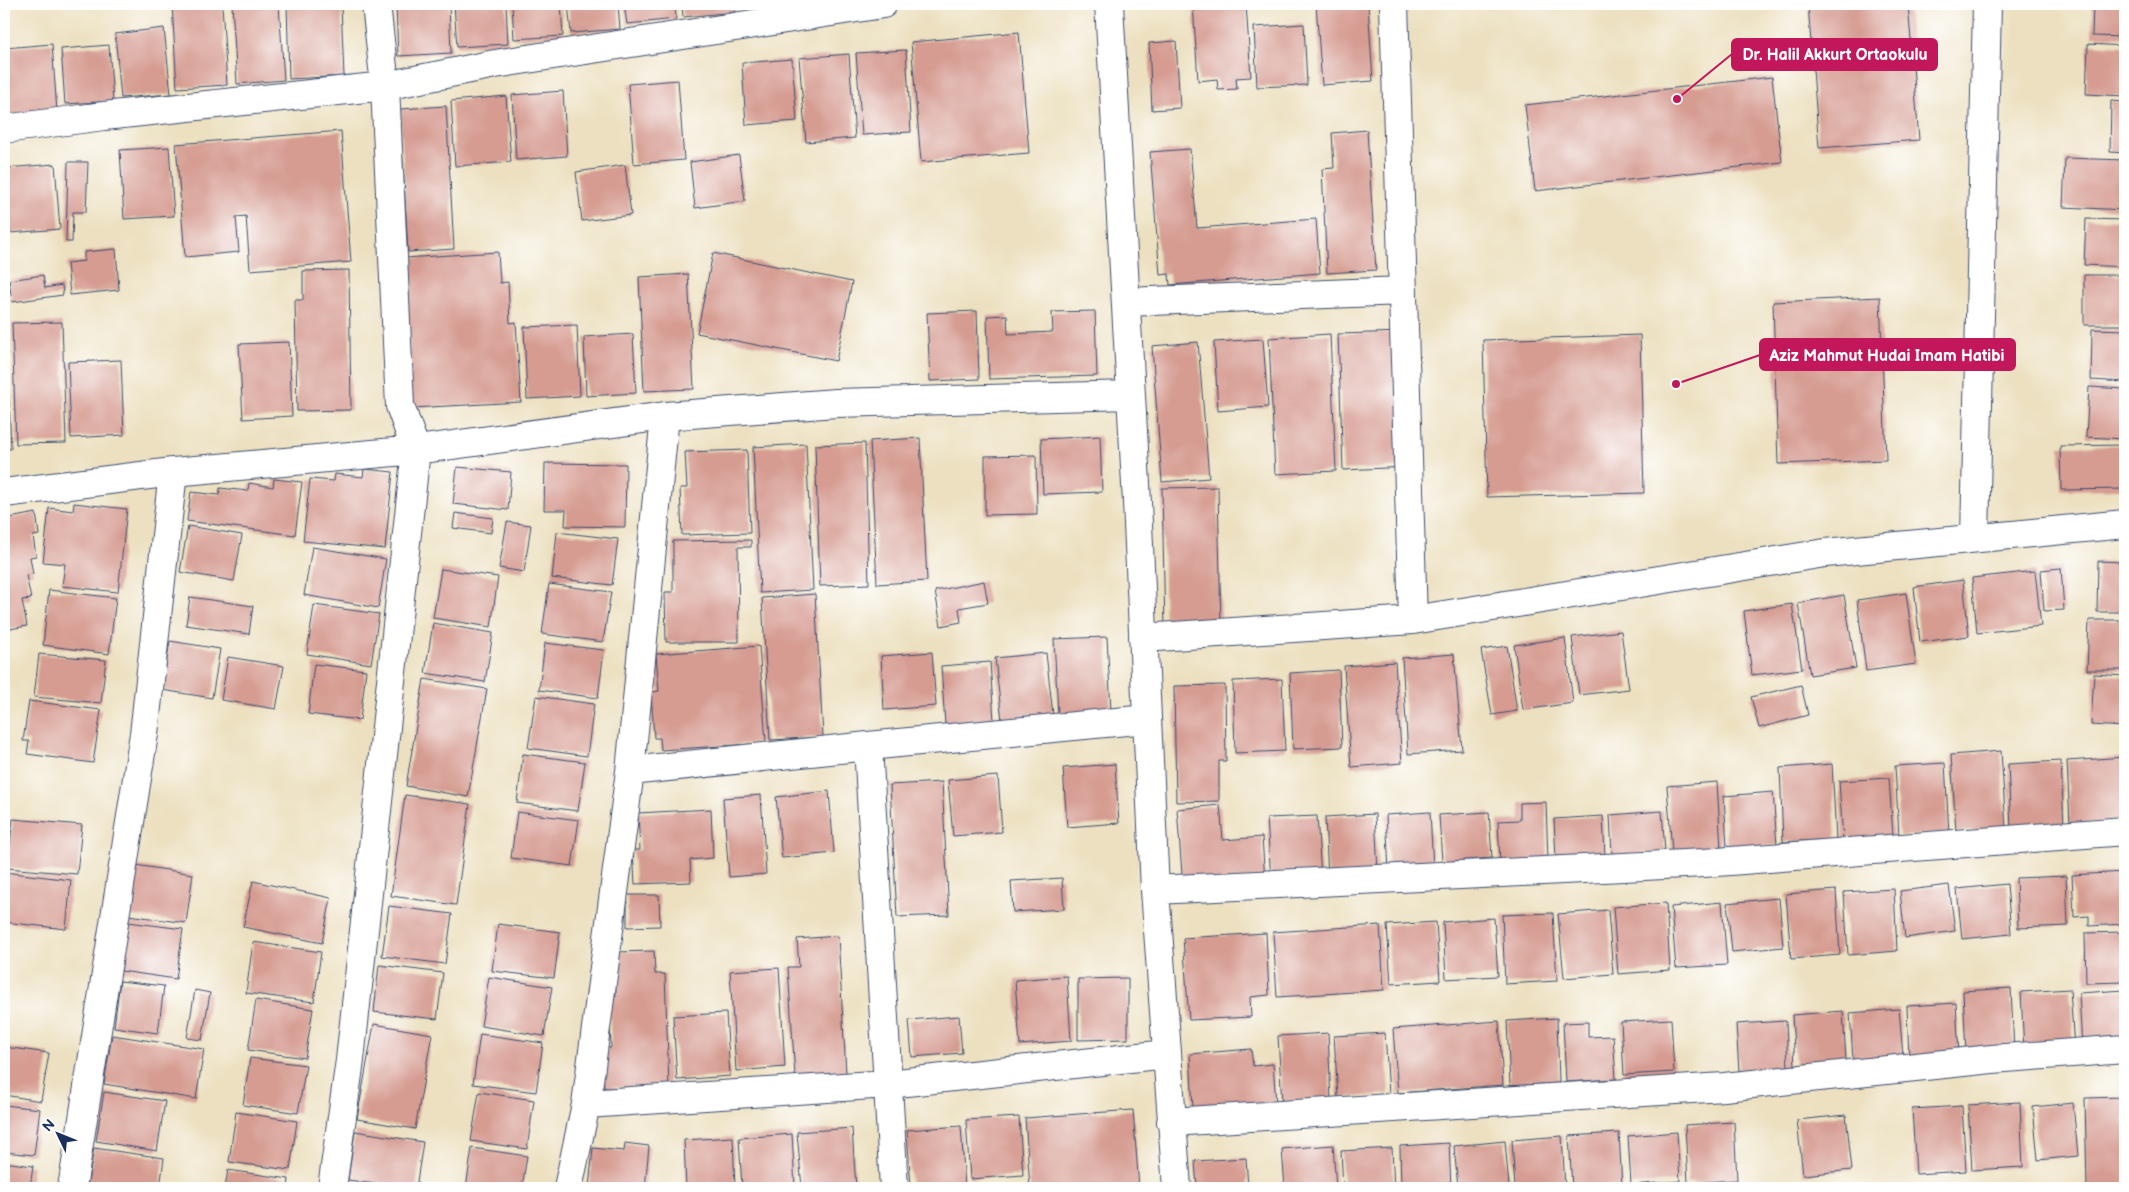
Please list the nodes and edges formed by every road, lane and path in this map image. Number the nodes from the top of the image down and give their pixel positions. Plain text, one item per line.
1 (376, 4) edge
2 (883, 4) edge
3 (1109, 4) edge
4 (1394, 4) edge
5 (1987, 4) edge
6 (385, 86) junction
7 (4, 129) edge
8 (1403, 291) junction
9 (1126, 302) junction
10 (1131, 395) junction
11 (665, 416) junction
12 (416, 450) junction
13 (172, 472) junction
14 (4, 493) edge
15 (2125, 524) edge
16 (1975, 538) junction
17 (1413, 620) junction
18 (1143, 638) junction
19 (1147, 719) junction
20 (868, 746) junction
21 (630, 771) junction
22 (2125, 831) edge
23 (1155, 890) junction
24 (2125, 1048) edge
25 (1166, 1054) junction
26 (888, 1084) junction
27 (586, 1104) junction
28 (1171, 1122) junction
29 (72, 1188) edge
30 (332, 1188) edge
31 (568, 1188) edge
32 (894, 1188) edge
33 (1177, 1188) edge

1 - 6 street
2 - 6 street
3 - 9 street
4 - 8 street
5 - 16 street
6 - 7 street
6 - 12 street
8 - 9 street
8 - 17 street
9 - 10 street
10 - 11 street
10 - 18 street
11 - 12 street
11 - 21 street
12 - 13 street
12 - 30 street
13 - 14 street
13 - 29 street
15 - 16 street
16 - 17 street
17 - 18 street
18 - 19 street
19 - 20 street
19 - 23 street
20 - 21 street
20 - 26 street
21 - 27 street
22 - 23 street
23 - 25 street
24 - 28 street
25 - 26 street
25 - 28 street
26 - 27 street
26 - 32 street
27 - 31 street
28 - 33 street

